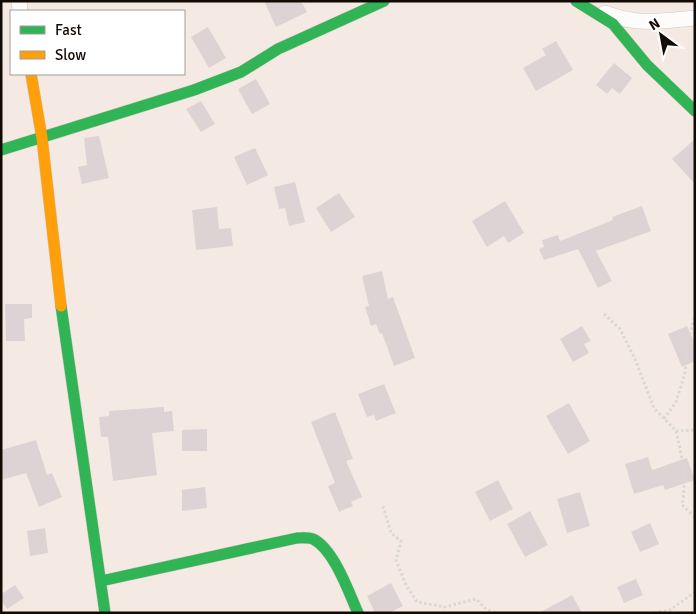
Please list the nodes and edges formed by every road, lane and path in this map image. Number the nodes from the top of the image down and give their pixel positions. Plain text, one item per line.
1 (384, 1) edge
2 (578, 3) edge
3 (695, 18) edge
4 (31, 75) edge
5 (695, 111) edge
6 (42, 138) junction
7 (1, 150) edge
8 (604, 314) dead end
9 (695, 317) edge
10 (664, 419) junction
11 (695, 430) edge
12 (676, 431) junction
13 (383, 506) dead end
14 (695, 517) edge
15 (101, 582) junction
16 (695, 592) edge
17 (105, 613) edge
18 (358, 613) edge
19 (497, 613) edge
20 (654, 613) edge

1 - 6 street
2 - 3 street
2 - 5 street
4 - 6 street
6 - 7 street
6 - 15 street
8 - 10 path
9 - 10 path
10 - 12 path
11 - 12 path
12 - 14 path
13 - 19 path
15 - 17 street
15 - 18 street
16 - 20 path

